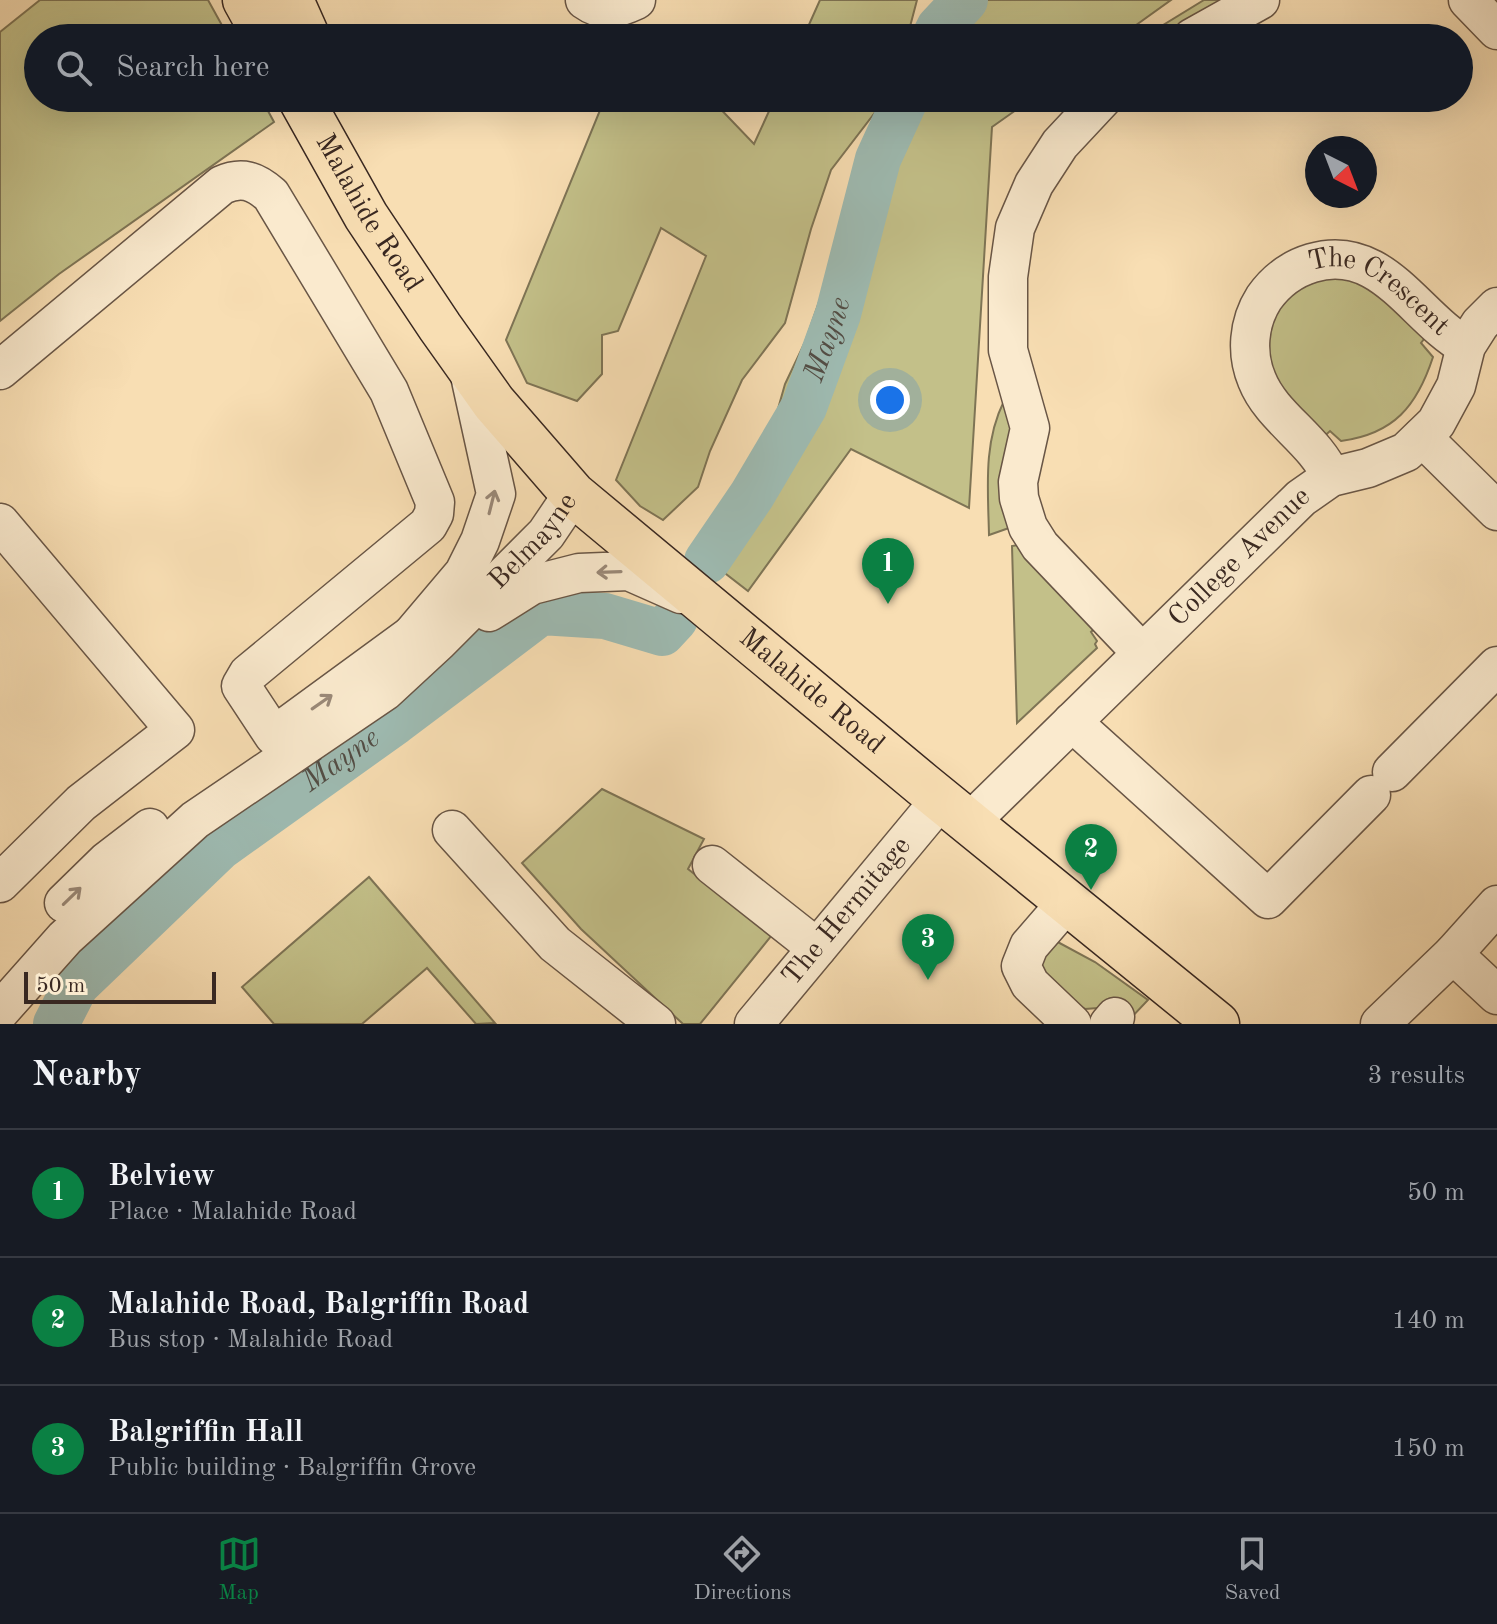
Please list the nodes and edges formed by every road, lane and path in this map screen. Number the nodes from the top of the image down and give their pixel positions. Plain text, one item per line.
1 (245, 0) edge
2 (291, 0) edge
3 (585, 0) edge
4 (636, 0) edge
5 (1260, 0) edge
6 (1468, 0) edge
7 (258, 24) edge
8 (302, 24) edge
9 (1217, 24) edge
10 (1497, 30) edge
11 (308, 112) edge
12 (342, 112) edge
13 (1090, 112) edge
14 (1497, 307) edge
15 (440, 327) junction
16 (1466, 346) junction
17 (467, 365) junction
18 (0, 370) edge
19 (1422, 437) junction
20 (1331, 477) junction
21 (573, 494) junction
22 (1497, 511) edge
23 (0, 523) edge
24 (708, 605) junction
25 (409, 638) junction
26 (1142, 653) junction
27 (1497, 666) edge
28 (385, 691) junction
29 (1072, 722) junction
30 (274, 736) junction
31 (955, 810) junction
32 (452, 830) dead end
33 (712, 865) dead end
34 (0, 883) edge
35 (1068, 901) junction
36 (1497, 905) edge
37 (817, 948) junction
38 (1453, 954) junction
39 (0, 973) edge
40 (1497, 995) edge
41 (0, 1011) edge
42 (656, 1024) edge
43 (754, 1024) edge
44 (1072, 1024) edge
45 (1217, 1024) edge
46 (1380, 1024) edge

1 - 7 main road
2 - 8 main road
3 - 4 street
5 - 9 street
6 - 10 street
11 - 15 main road, Malahide Road
12 - 15 main road, Malahide Road
13 - 26 street
14 - 16 street, College Avenue
15 - 17 main road, Malahide Road
16 - 19 street, College Avenue
16 - 20 street, The Crescent
17 - 21 main road, Malahide Road
25 -> 17 street
18 - 30 street
19 - 20 street, College Avenue
19 - 22 street
20 - 26 street, College Avenue
21 - 24 main road, Malahide Road
21 - 25 street, Belmayne
21 - 28 street, Belmayne
23 - 34 street
24 -> 28 street
24 - 31 main road, Malahide Road
30 -> 25 street, Belmayne
26 - 29 street, College Avenue
27 - 29 street
28 - 41 street, Belmayne
29 - 31 street, College Avenue
39 -> 30 street, Belmayne
31 - 35 main road, Malahide Road
31 - 37 street, The Hermitage
32 - 42 street
33 - 37 street
35 - 44 street
35 - 45 main road, Malahide Road
36 - 38 street
37 - 43 street, The Hermitage
38 - 40 street
38 - 46 street

